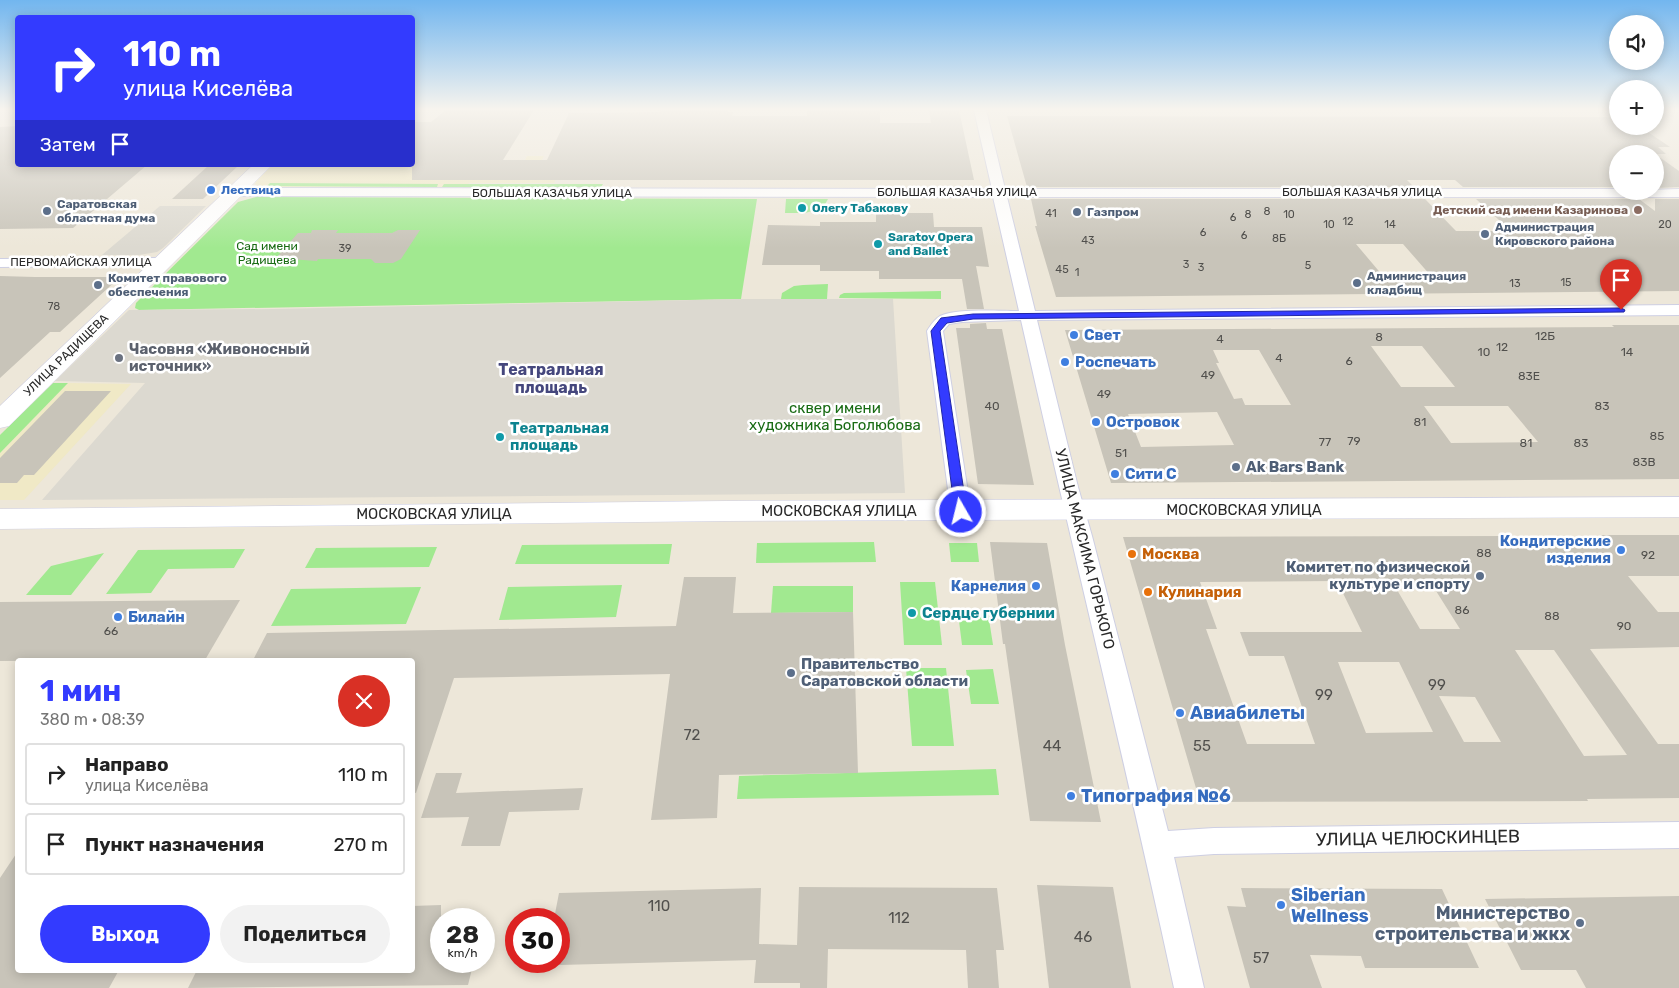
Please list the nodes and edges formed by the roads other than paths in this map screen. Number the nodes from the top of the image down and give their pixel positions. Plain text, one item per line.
1 (991, 156) edge
2 (260, 167) edge
3 (235, 192) junction
4 (999, 192) junction
5 (1679, 193) edge
6 (162, 262) junction
7 (0, 263) edge
8 (1679, 310) edge
9 (1029, 316) junction
10 (0, 420) edge
11 (1679, 507) edge
12 (1075, 511) junction
13 (961, 512) junction
14 (0, 519) edge
15 (1679, 835) edge
16 (1157, 845) junction
17 (1189, 988) edge

1 - 4 street, УЛИЦА МАКСИМА ГОРЬКОГО
2 - 3 main road, УЛИЦА РАДИЩЕВА
3 - 4 street, БОЛЬШАЯ КАЗАЧЬЯ УЛИЦА
3 - 6 main road, УЛИЦА РАДИЩЕВА
4 - 5 street, БОЛЬШАЯ КАЗАЧЬЯ УЛИЦА
4 - 9 street, УЛИЦА МАКСИМА ГОРЬКОГО
6 - 7 street, ПЕРВОМАЙСКАЯ УЛИЦА
6 - 10 main road, УЛИЦА РАДИЩЕВА
8 - 9 street
9 - 12 street, УЛИЦА МАКСИМА ГОРЬКОГО
9 - 13 street
11 - 12 main road, МОСКОВСКАЯ УЛИЦА
12 - 13 main road, МОСКОВСКАЯ УЛИЦА
12 - 16 street, УЛИЦА МАКСИМА ГОРЬКОГО
13 - 14 main road, МОСКОВСКАЯ УЛИЦА
15 - 16 street, УЛИЦА ЧЕЛЮСКИНЦЕВ
16 - 17 street, УЛИЦА МАКСИМА ГОРЬКОГО

